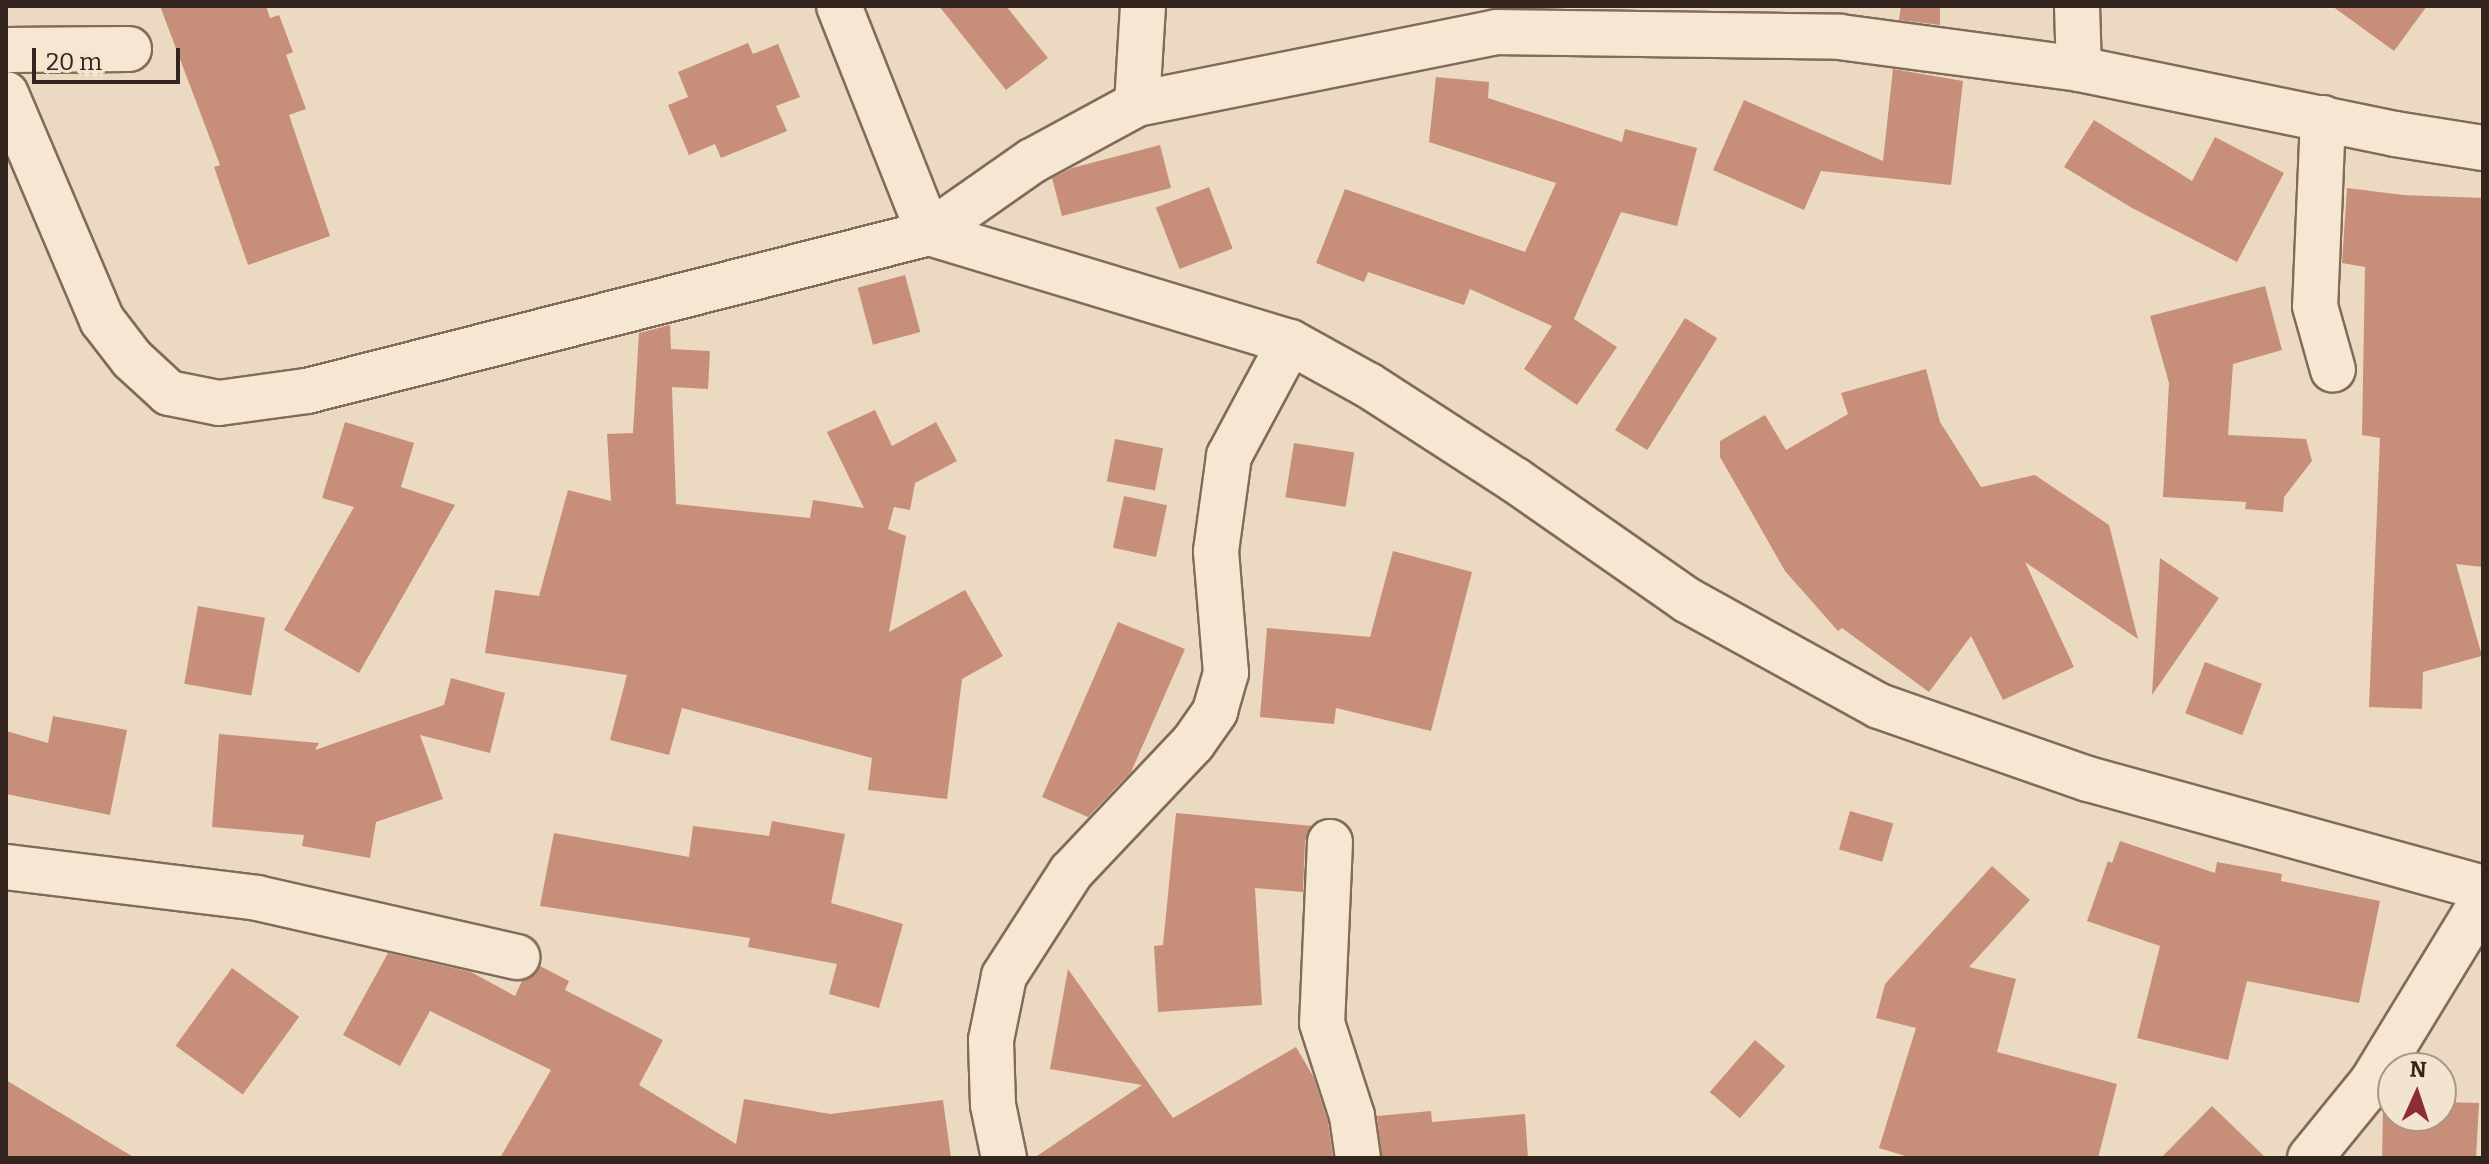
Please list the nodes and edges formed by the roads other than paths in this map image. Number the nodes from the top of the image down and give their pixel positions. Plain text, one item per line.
1 (839, 6) edge
2 (1143, 6) edge
3 (2077, 6) edge
4 (1501, 19) edge
5 (129, 49) dead end
6 (6, 50) edge
7 (2079, 69) junction
8 (6, 94) edge
9 (1137, 104) junction
10 (2323, 118) junction
11 (2483, 148) edge
12 (929, 233) junction
13 (1290, 342) junction
14 (2333, 370) dead end
15 (1330, 842) dead end
16 (6, 867) edge
17 (2483, 888) edge
18 (2483, 900) edge
19 (517, 957) dead end
20 (1004, 1158) edge
21 (1358, 1158) edge
22 (2310, 1158) edge

1 - 12 street
2 - 9 street
3 - 7 street
4 - 7 street
4 - 9 street
5 - 6 street
7 - 10 street
8 - 12 street
9 - 12 street
10 - 11 street
10 - 14 street
12 - 13 street
13 - 17 street
13 - 20 street
15 - 21 street
16 - 19 street
18 - 22 street

